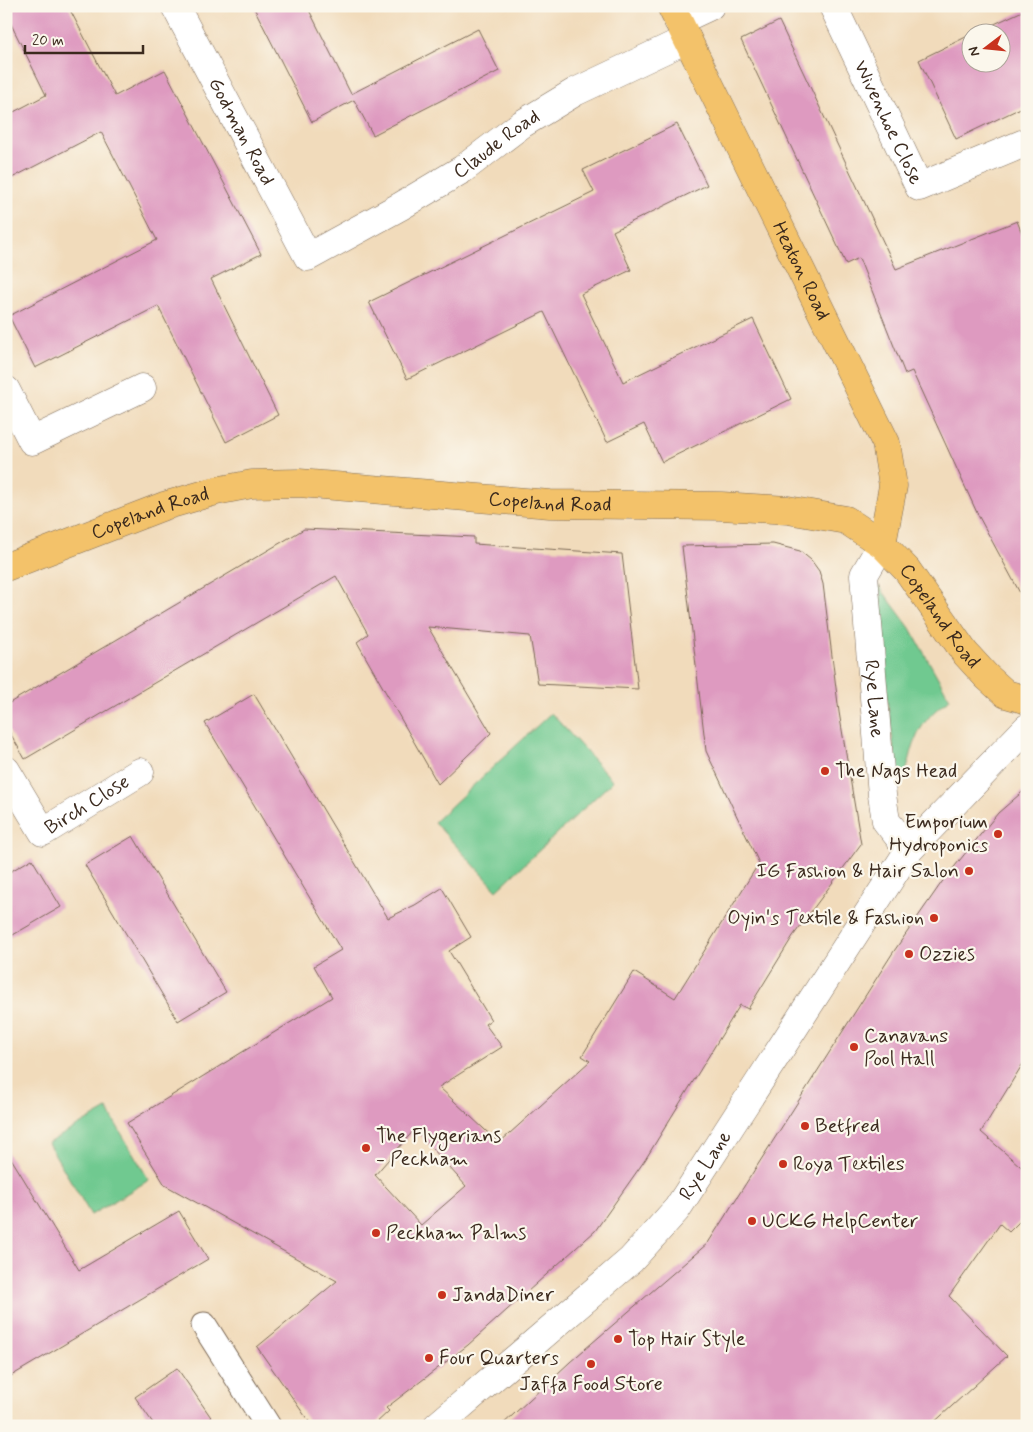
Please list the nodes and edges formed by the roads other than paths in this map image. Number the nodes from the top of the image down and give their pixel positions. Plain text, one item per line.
1 (175, 6) edge
2 (710, 6) edge
3 (833, 6) edge
4 (679, 22) edge
5 (1027, 142) edge
6 (308, 257) joint
7 (142, 388) dead end
8 (6, 390) edge
9 (882, 544) junction
10 (6, 567) edge
11 (1027, 700) edge
12 (1027, 728) edge
13 (6, 770) edge
14 (140, 772) dead end
15 (909, 850) junction
16 (204, 1325) dead end
17 (268, 1426) edge
18 (437, 1426) edge

1 - 6 street, Godman Road
2 - 4 street
3 - 5 street, Wivenhoe Close
4 - 6 street, Claude Road
4 - 9 main road, Heaton Road
7 - 8 street
9 - 10 main road, Copeland Road
9 - 11 main road, Copeland Road
9 - 15 street, Rye Lane
12 - 15 street, Rye Lane
13 - 14 street, Birch Close
15 - 18 street, Rye Lane
16 - 17 street

